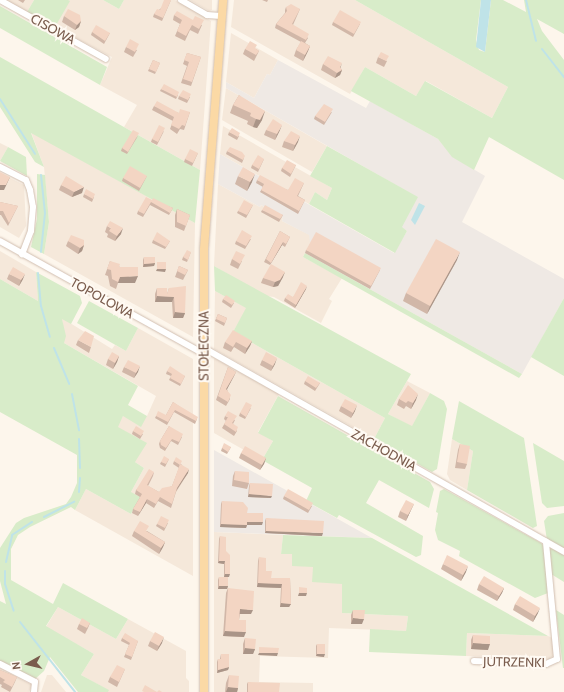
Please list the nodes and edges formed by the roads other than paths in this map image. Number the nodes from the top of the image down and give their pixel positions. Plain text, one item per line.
1 (0, 0) edge
2 (181, 0) edge
3 (223, 0) edge
4 (222, 16) junction
5 (106, 58) dead end
6 (0, 167) edge
7 (0, 241) edge
8 (22, 254) junction
9 (204, 351) junction
10 (546, 542) junction
11 (564, 552) edge
12 (474, 661) dead end
13 (0, 664) edge
14 (34, 692) edge
15 (204, 692) edge

1 - 5 street, CISOWA
2 - 4 street
3 - 4 main road, STOŁECZNA
4 - 9 main road, STOŁECZNA
6 - 8 street
7 - 8 street, TOPOLOWA
8 - 9 street, TOPOLOWA
9 - 10 street, ZACHODNIA
9 - 15 main road, STOŁECZNA
10 - 11 street, ZACHODNIA
10 - 12 street, JUTRZENKI
13 - 14 street

